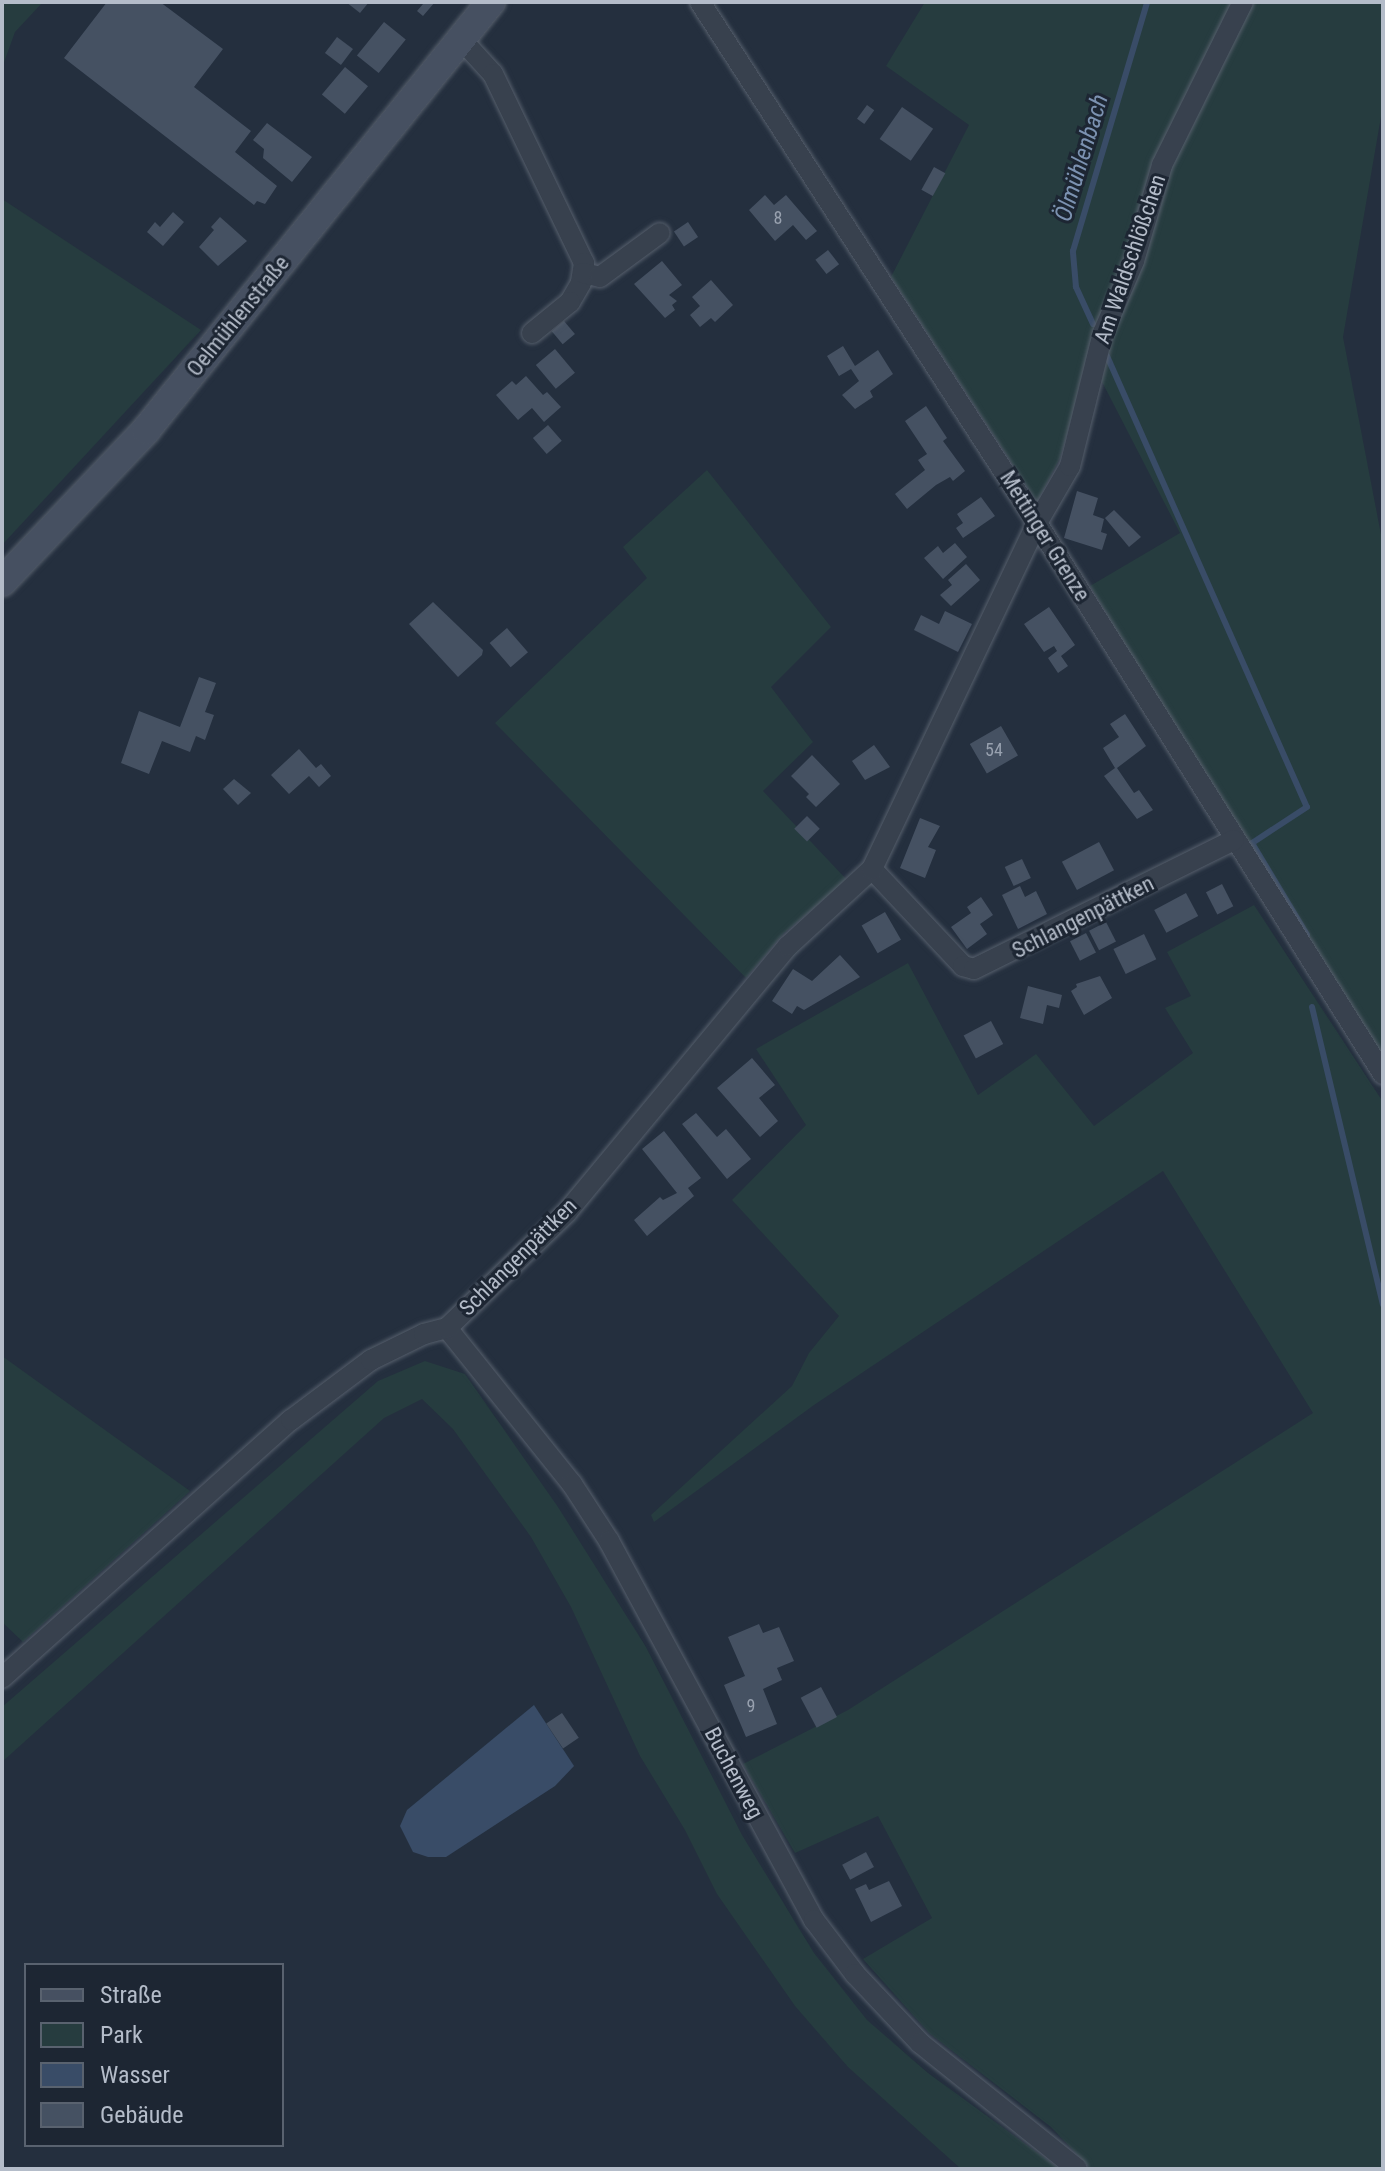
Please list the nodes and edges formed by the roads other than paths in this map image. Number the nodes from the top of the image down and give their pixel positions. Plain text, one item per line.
1 (491, 2) edge
2 (700, 2) edge
3 (1243, 2) edge
4 (461, 39) junction
5 (660, 233) dead end
6 (583, 273) junction
7 (532, 333) dead end
8 (1037, 523) junction
9 (2, 582) edge
10 (1234, 840) junction
11 (872, 869) junction
12 (1383, 1074) edge
13 (447, 1328) junction
14 (2, 1678) edge
15 (1077, 2169) edge

1 - 4 street, Oelmühlenstraße
2 - 8 street, Mettinger Grenze
3 - 8 street, Am Waldschlößchen
4 - 6 street
4 - 9 street, Oelmühlenstraße
5 - 6 street
6 - 7 street
8 - 10 street, Mettinger Grenze
8 - 11 street, Schlangenpättken
10 - 11 street, Schlangenpättken
10 - 12 street, Mettinger Grenze
11 - 13 street, Schlangenpättken
13 - 14 street, Schlangenpättken
13 - 15 street, Buchenweg

